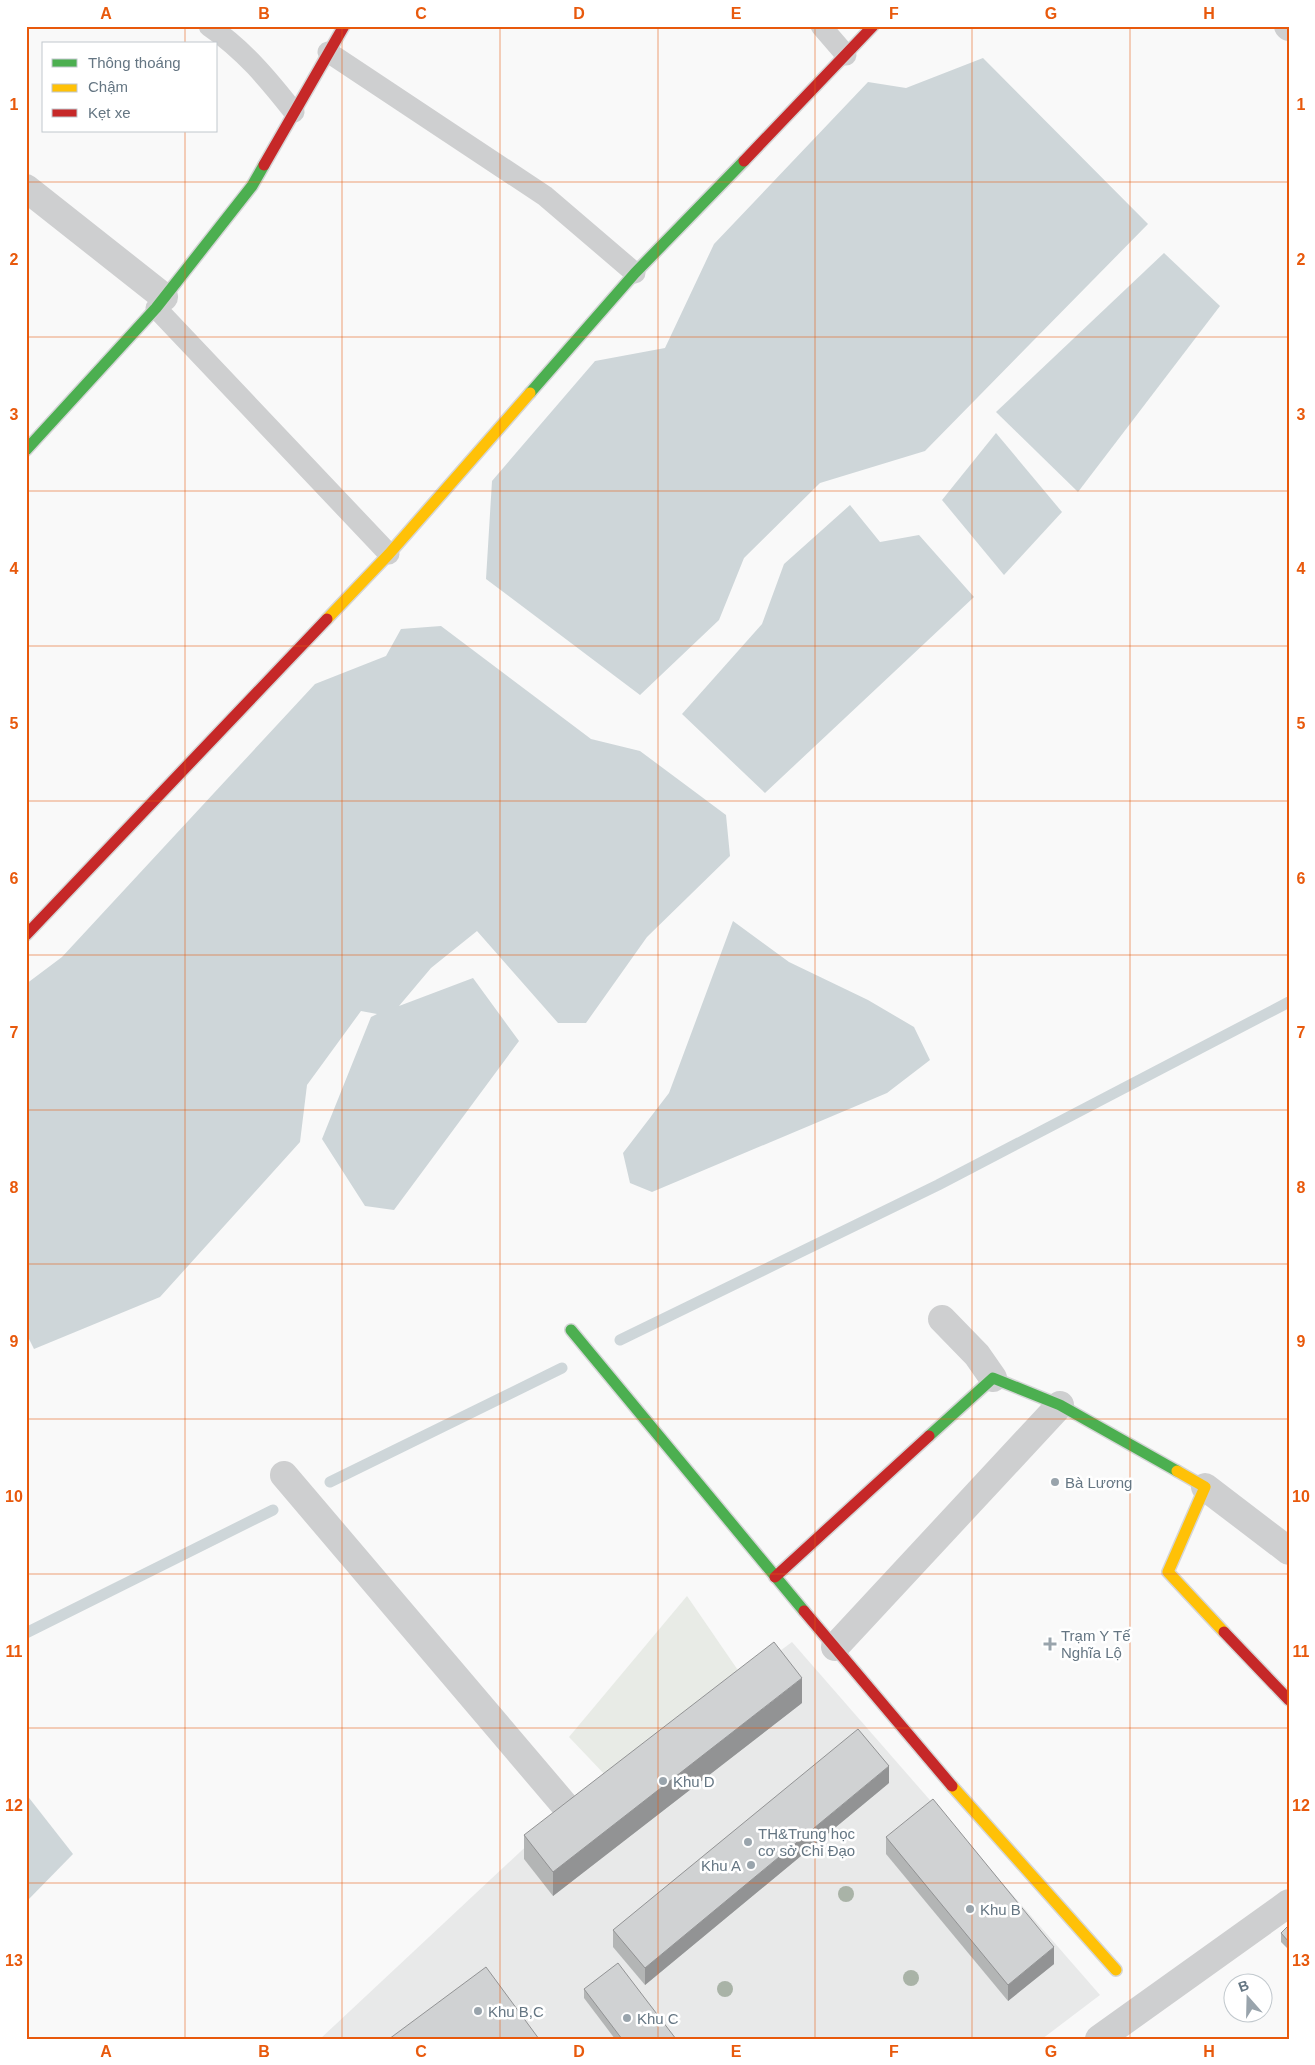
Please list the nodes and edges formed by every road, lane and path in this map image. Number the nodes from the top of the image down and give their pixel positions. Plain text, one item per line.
1 (209, 26) edge
2 (344, 26) edge
3 (821, 26) edge
4 (873, 26) edge
5 (328, 52) junction
6 (846, 55) junction
7 (294, 112) junction
8 (26, 188) edge
9 (635, 273) junction
10 (160, 302) junction
11 (26, 450) edge
12 (389, 554) junction
13 (26, 935) edge
14 (942, 1320) dead end
15 (571, 1330) dead end
16 (993, 1378) junction
17 (1060, 1405) junction
18 (284, 1476) dead end
19 (1205, 1487) junction
20 (1289, 1551) edge
21 (775, 1577) junction
22 (835, 1647) junction
23 (1289, 1700) edge
24 (567, 1808) edge
25 (1289, 1903) edge
26 (1116, 1970) dead end
27 (1099, 2039) edge

1 - 7 lane
2 - 5 street
3 - 6 lane
4 - 6 street
5 - 7 street
5 - 9 lane
6 - 9 street
7 - 10 street
8 - 10 street
9 - 12 street
10 - 11 street
10 - 12 lane
12 - 13 street
14 - 16 street
15 - 21 street
16 - 17 street
16 - 21 street
17 - 19 street
17 - 22 street
18 - 24 street
19 - 20 street
19 - 23 street
21 - 22 street
22 - 26 street
25 - 27 street

